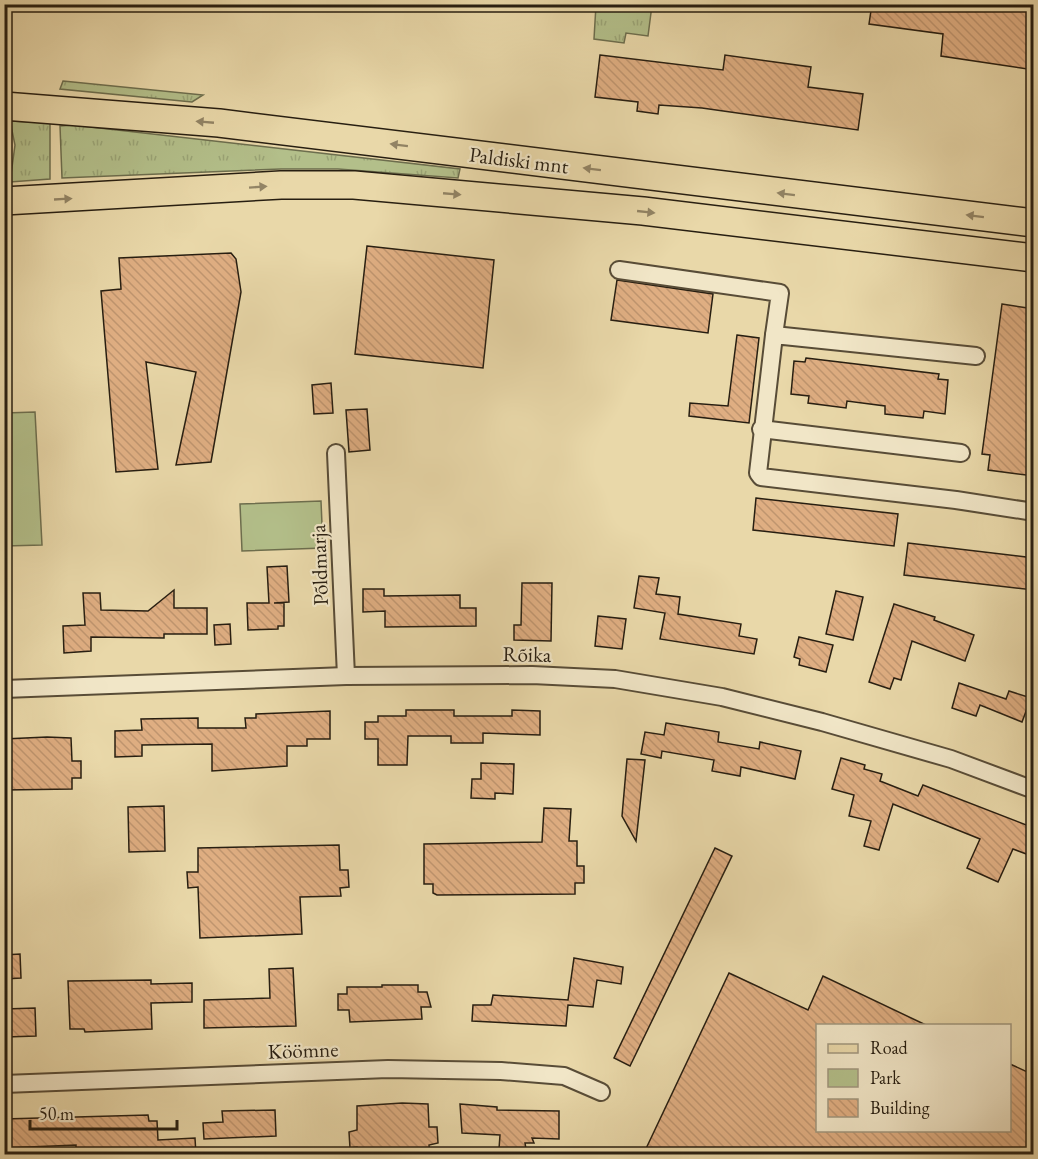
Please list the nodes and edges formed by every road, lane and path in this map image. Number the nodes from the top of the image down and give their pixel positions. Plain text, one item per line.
1 (4, 106) edge
2 (4, 201) edge
3 (1034, 223) edge
4 (1034, 258) edge
5 (619, 270) dead end
6 (774, 335) junction
7 (976, 356) dead end
8 (761, 429) junction
9 (336, 453) dead end
10 (961, 453) dead end
11 (1034, 512) edge
12 (346, 676) junction
13 (4, 689) edge
14 (1034, 790) edge
15 (4, 1084) edge
16 (601, 1092) dead end

3 -> 1 main road, Paldiski mnt
2 -> 4 main road, Paldiski mnt
5 - 6 street
6 - 7 street
6 - 8 street
8 - 10 street
8 - 11 street
9 - 12 street, Põldmarja
12 - 13 street, Rõika
12 - 14 street, Rõika
15 - 16 street, Köömne

